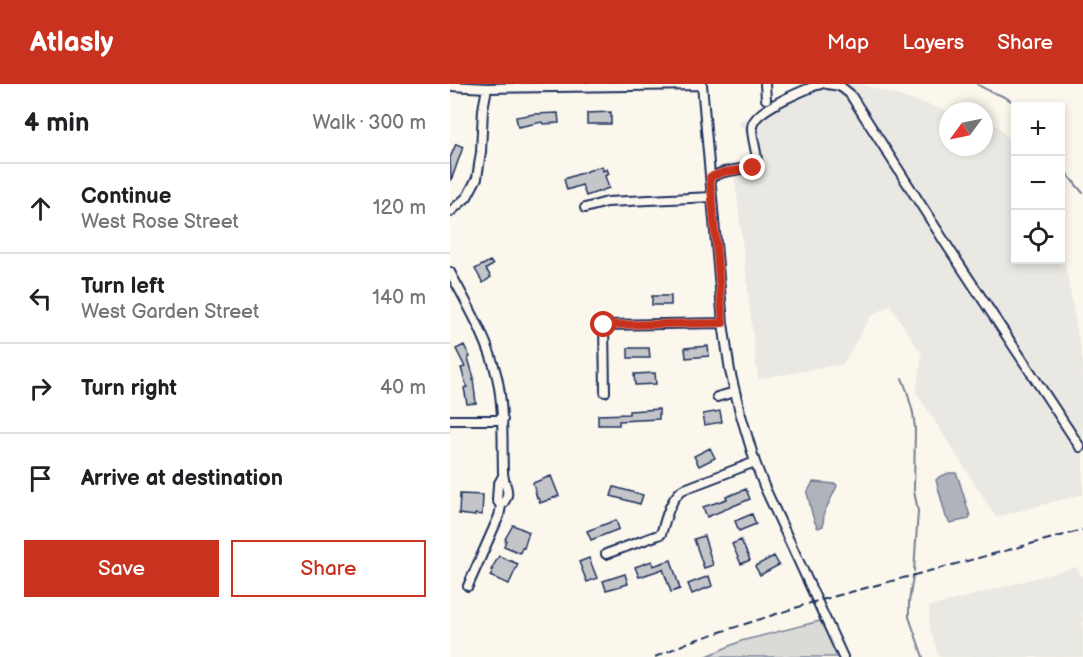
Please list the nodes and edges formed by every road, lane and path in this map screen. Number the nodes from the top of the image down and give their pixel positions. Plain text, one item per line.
1 (702, 84) edge
2 (765, 84) edge
3 (821, 84) edge
4 (827, 84) edge
5 (450, 86) edge
6 (487, 88) junction
7 (766, 99) dead end
8 (710, 177) junction
9 (712, 197) junction
10 (585, 208) dead end
11 (450, 212) edge
12 (450, 272) edge
13 (723, 323) junction
14 (605, 392) dead end
15 (735, 392) junction
16 (717, 397) dead end
17 (450, 420) edge
18 (502, 420) junction
19 (1080, 447) dead end
20 (755, 462) junction
21 (606, 554) dead end
22 (468, 586) dead end
23 (843, 657) edge

1 - 6 street
1 - 8 street
2 - 7 street
3 - 8 street
4 - 19 street
5 - 6 street
6 - 11 street
8 - 9 street
9 - 10 street
9 - 13 street
12 - 18 street
13 - 14 street
13 - 15 street
15 - 16 street
15 - 20 street
17 - 18 street
18 - 22 street
20 - 21 street
20 - 23 street

